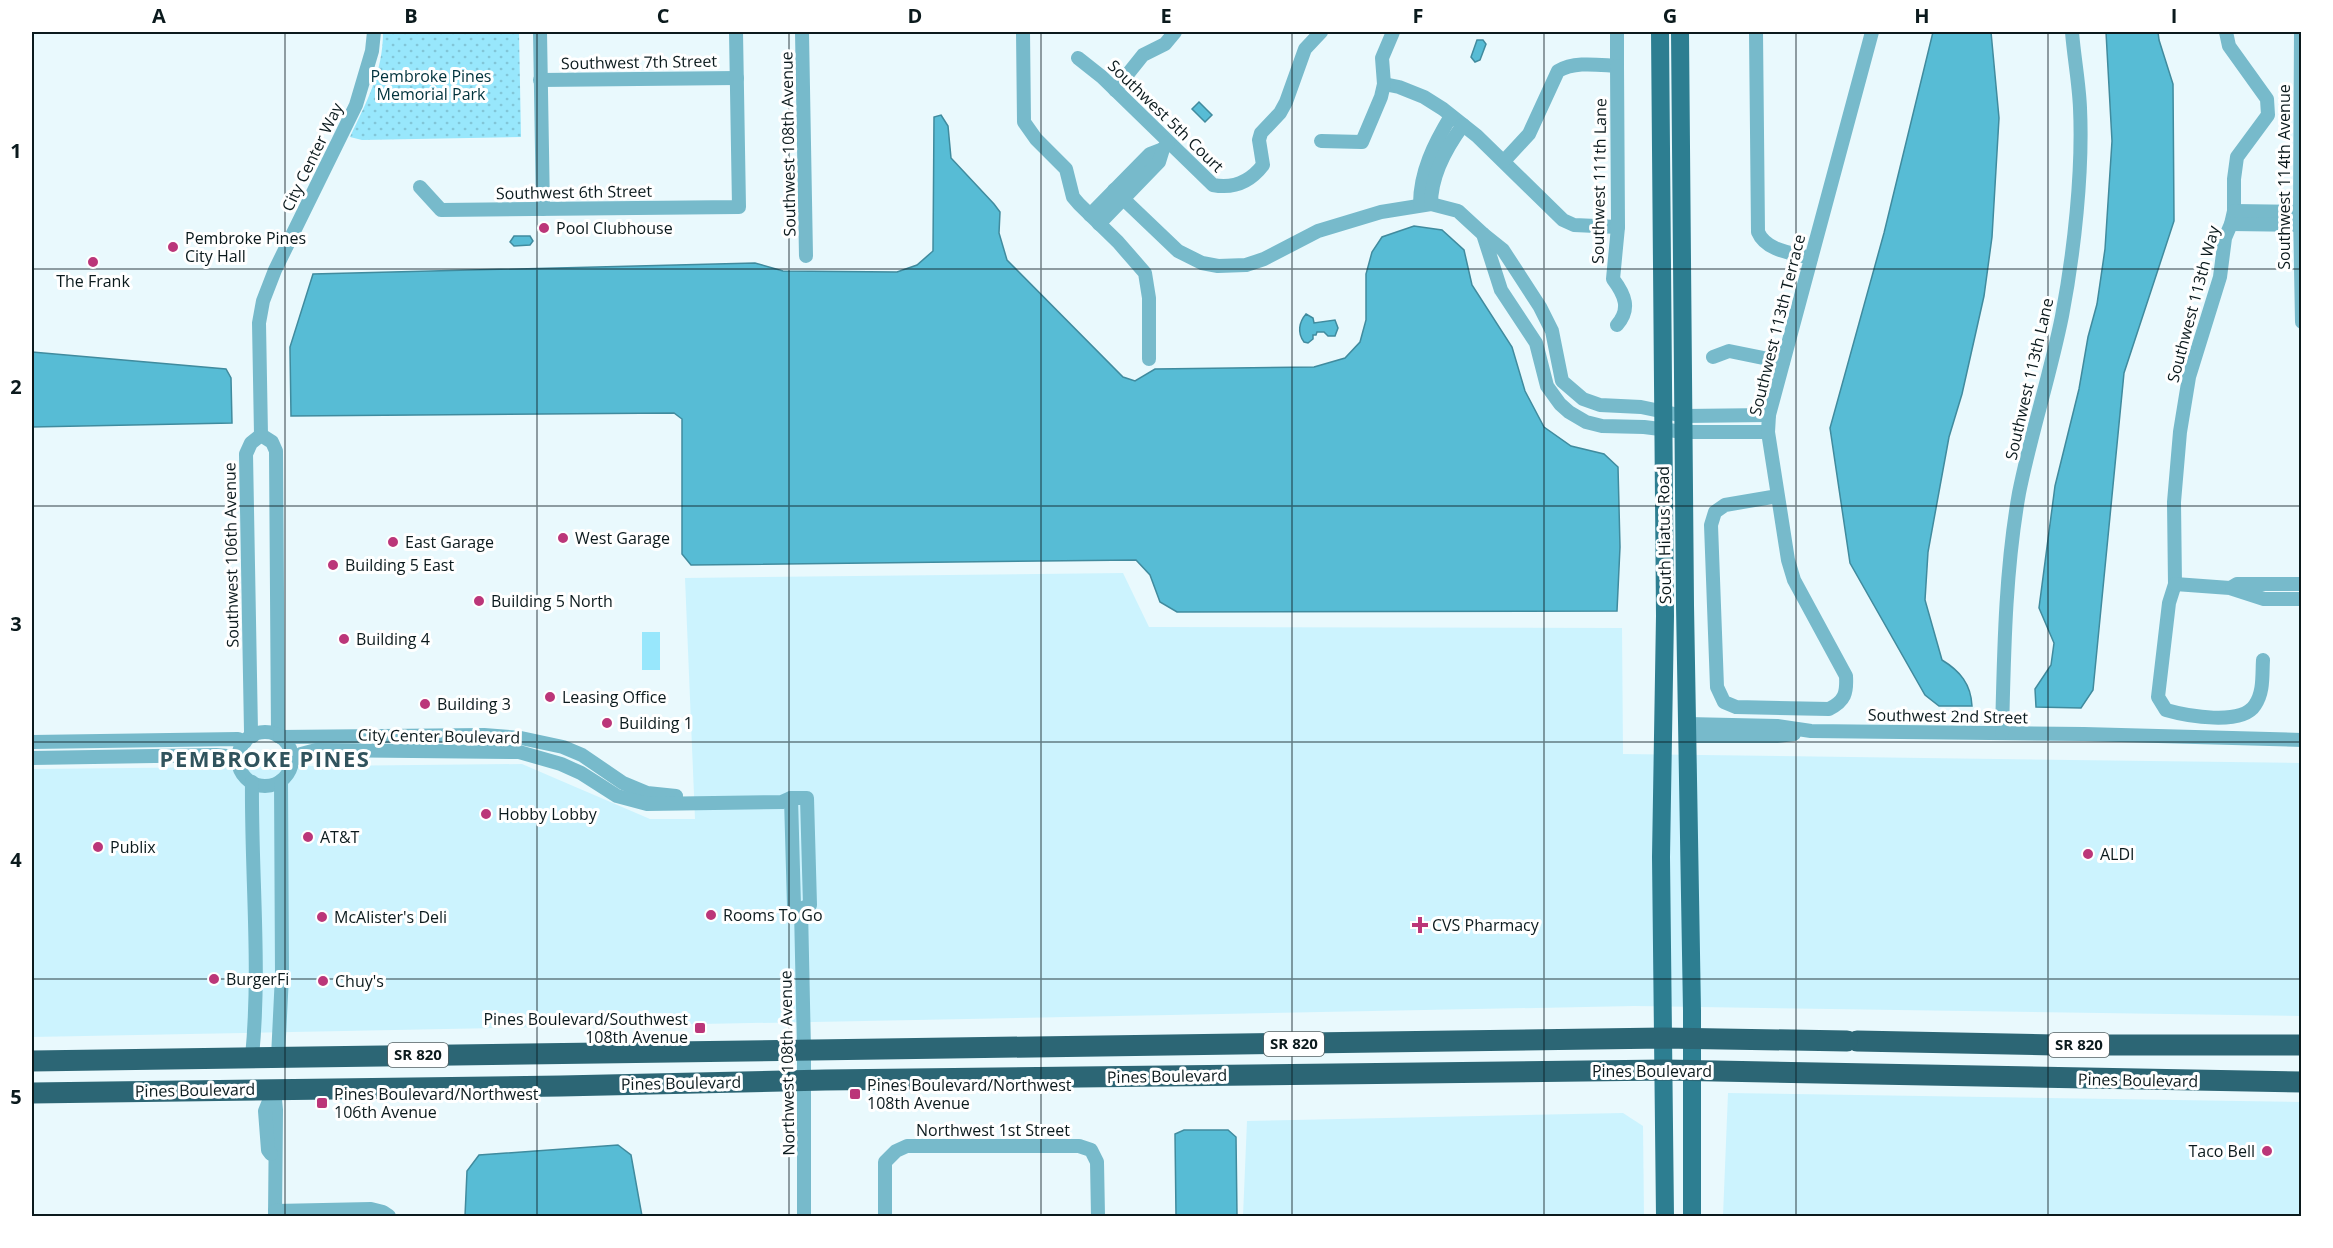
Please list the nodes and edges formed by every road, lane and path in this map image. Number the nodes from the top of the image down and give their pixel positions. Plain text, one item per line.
1 (374, 32) edge
2 (540, 32) edge
3 (736, 32) edge
4 (802, 32) edge
5 (1023, 32) edge
6 (1175, 32) edge
7 (1321, 32) edge
8 (1393, 32) edge
9 (1617, 32) edge
10 (1660, 32) edge
11 (1680, 32) edge
12 (1756, 32) edge
13 (1872, 32) edge
14 (2072, 32) edge
15 (2226, 32) edge
16 (2301, 32) edge
17 (1078, 58) dead end
18 (1617, 66) junction
19 (737, 78) junction
20 (540, 80) junction
21 (1384, 84) junction
22 (1115, 90) junction
23 (1451, 116) junction
24 (1463, 125) junction
25 (1321, 141) dead end
26 (1166, 146) junction
27 (1504, 161) junction
28 (420, 187) dead end
29 (1119, 194) junction
30 (1426, 204) junction
31 (543, 209) junction
32 (2232, 217) junction
33 (2300, 218) junction
34 (1094, 219) junction
35 (1618, 227) junction
36 (1483, 234) junction
37 (806, 256) dead end
38 (1811, 258) junction
39 (2301, 322) edge
40 (1617, 325) dead end
41 (1713, 357) dead end
42 (1149, 359) dead end
43 (1783, 362) junction
44 (1663, 412) junction
45 (1769, 415) junction
46 (1684, 424) junction
47 (1662, 431) junction
48 (1768, 432) junction
49 (261, 435) junction
50 (1778, 496) junction
51 (2175, 584) junction
52 (2301, 584) edge
53 (2230, 588) junction
54 (2301, 599) edge
55 (1665, 615) junction
56 (2264, 660) dead end
57 (1663, 724) junction
58 (1688, 730) junction
59 (2002, 733) junction
60 (279, 737) junction
61 (249, 739) junction
62 (2301, 740) edge
63 (32, 742) edge
64 (32, 758) edge
65 (239, 761) junction
66 (292, 761) junction
67 (281, 781) junction
68 (252, 782) junction
69 (791, 798) junction
70 (807, 798) joint
71 (1690, 827) junction
72 (801, 909) junction
73 (1664, 1038) junction
74 (1692, 1038) junction
75 (2301, 1045) edge
76 (804, 1050) junction
77 (309, 1056) junction
78 (252, 1057) junction
79 (278, 1057) junction
80 (32, 1061) edge
81 (1665, 1070) junction
82 (1692, 1071) junction
83 (804, 1080) junction
84 (2301, 1082) edge
85 (224, 1089) junction
86 (274, 1089) junction
87 (32, 1093) edge
88 (275, 1214) edge
89 (388, 1216) edge
90 (804, 1216) edge
91 (885, 1216) edge
92 (1098, 1216) edge
93 (1665, 1216) edge
94 (1692, 1216) edge

1 - 49 street, City Center Way
2 - 20 street
3 - 19 street
4 - 37 street, Southwest 108th Avenue
5 - 34 street
6 - 22 street
7 - 26 street, Southwest 5th Court
8 - 21 street
9 - 18 street, Southwest 111th Lane
10 - 44 main road, South Hiatus Road
11 - 46 main road, South Hiatus Road
12 - 38 street
13 - 38 street, Southwest 113th Terrace
14 - 59 street, Southwest 113th Lane
15 - 32 street, Southwest 113th Way
16 - 33 street, Southwest 114th Avenue
17 - 22 street, Southwest 5th Court
18 - 27 street
18 - 35 street, Southwest 111th Lane
19 - 20 street, Southwest 7th Street
19 - 31 street, Southwest 6th Street
20 - 31 street
21 - 23 street
21 - 25 street
22 - 26 street, Southwest 5th Court
23 - 24 street
23 - 30 street
24 - 27 street
24 - 30 street
26 - 29 street
27 - 35 street
28 - 31 street, Southwest 6th Street
29 - 30 street
29 - 34 street
30 - 36 street
32 - 33 street
32 - 51 street, Southwest 113th Way
33 - 39 street, Southwest 114th Avenue
34 - 42 street
35 - 40 street, Southwest 111th Lane
36 - 44 street
36 - 47 street
38 - 43 street, Southwest 113th Terrace
41 - 43 street
43 - 45 street, Southwest 113th Terrace
44 - 46 street
44 - 47 main road, South Hiatus Road
45 - 46 street
45 - 48 street, Southwest 113th Terrace
46 - 47 street
46 - 48 street
46 - 58 main road, South Hiatus Road
47 - 55 main road, South Hiatus Road
48 - 50 street, Southwest 113th Terrace
49 - 60 street
49 - 61 street, Southwest 106th Avenue
50 - 50 street, Southwest 113th Terrace
51 - 53 street
51 - 56 street, Southwest 113th Way
52 - 53 street
53 - 54 street
55 - 57 main road, South Hiatus Road
55 - 58 main road
57 - 71 main road
57 - 73 main road, South Hiatus Road
58 - 59 street, Southwest 2nd Street
58 - 71 main road, South Hiatus Road
59 - 62 street, Southwest 2nd Street
60 - 61 street
60 - 66 street
60 - 69 street, City Center Boulevard
61 - 63 street
61 - 65 street
64 - 65 street
65 - 68 street
66 - 67 street
66 - 69 street, City Center Boulevard
67 - 68 street
67 - 79 street
68 - 78 street
69 - 70 street, City Center Boulevard
69 - 72 street, Northwest 108th Avenue
70 - 72 street, Northwest 108th Avenue
71 - 74 main road, South Hiatus Road
72 - 76 street, Northwest 108th Avenue
73 - 74 highway, Pines Boulevard / SR 820
73 - 76 highway, Pines Boulevard / SR 820
73 - 81 main road, South Hiatus Road
74 - 75 highway, Pines Boulevard / SR 820
74 - 82 main road, South Hiatus Road
76 - 77 highway, Pines Boulevard / SR 820
76 - 83 street, Northwest 108th Avenue
77 - 79 highway, Pines Boulevard / SR 820
77 - 86 highway
78 - 79 highway, Pines Boulevard / SR 820
78 - 80 highway, Pines Boulevard / SR 820
79 - 85 highway
81 - 82 highway, Pines Boulevard / SR 820
81 - 83 highway, Pines Boulevard / SR 820
81 - 93 main road, South Hiatus Road
82 - 84 highway, Pines Boulevard / SR 820
82 - 94 main road, South Hiatus Road
83 - 86 highway, Pines Boulevard / SR 820
83 - 90 street, Northwest 108th Avenue
85 - 86 highway, Pines Boulevard / SR 820
85 - 87 highway, Pines Boulevard / SR 820
86 - 88 street
88 - 89 street
91 - 92 street, Northwest 1st Street

